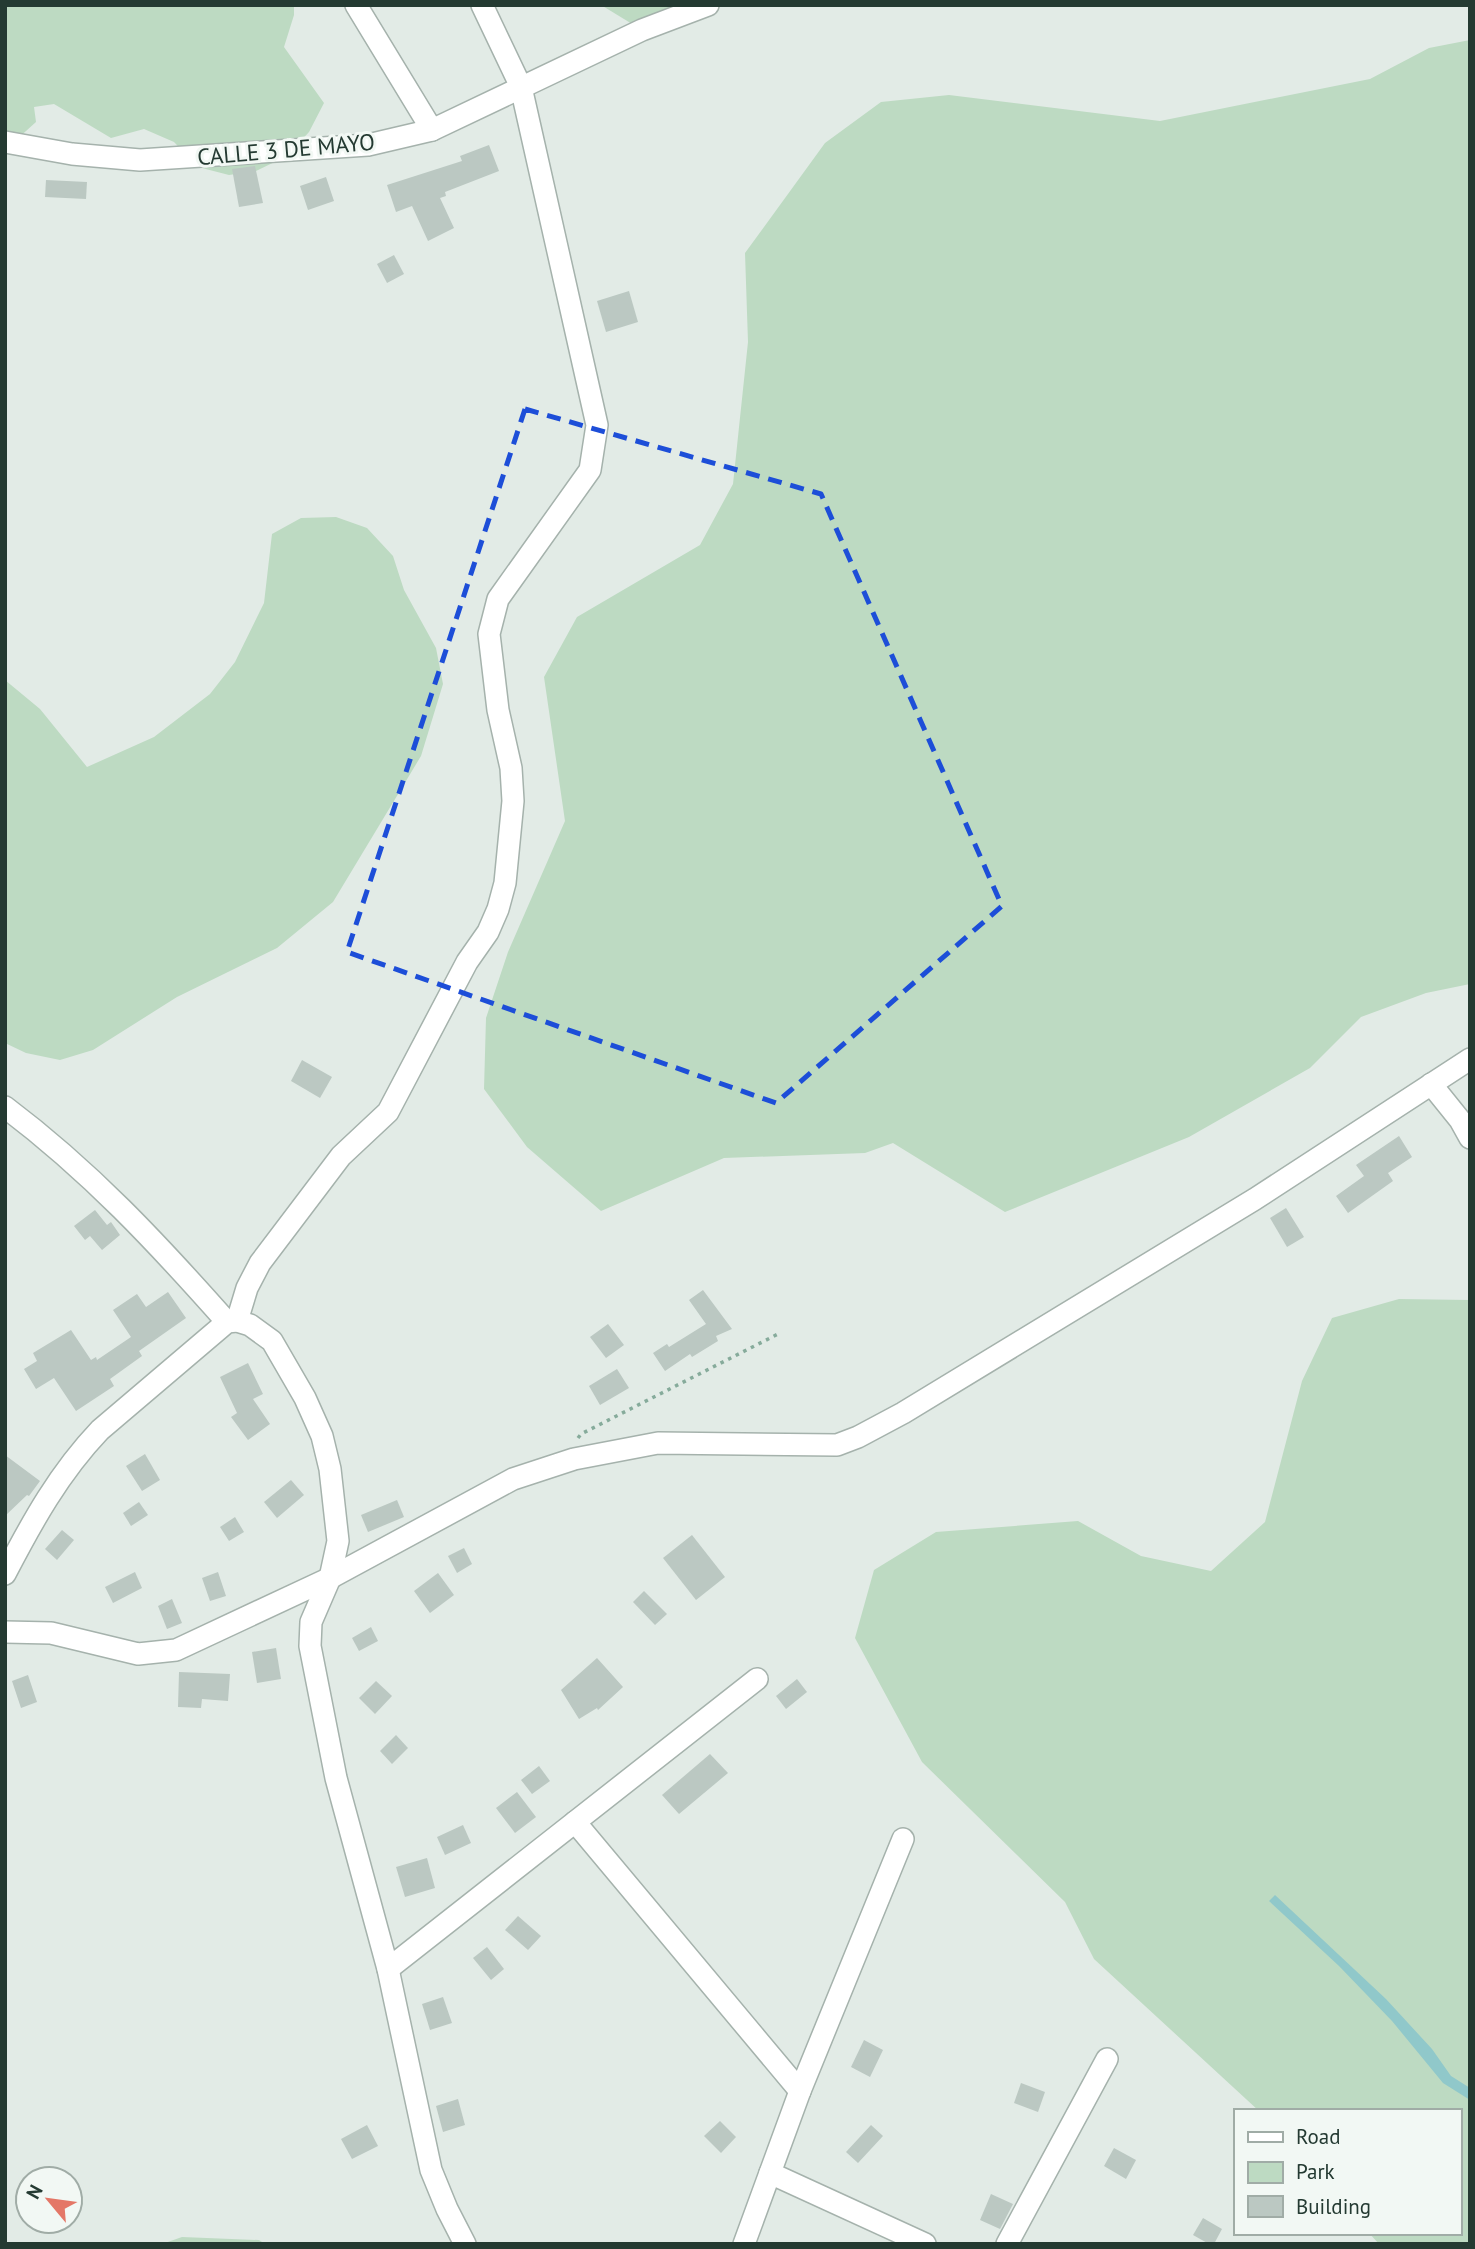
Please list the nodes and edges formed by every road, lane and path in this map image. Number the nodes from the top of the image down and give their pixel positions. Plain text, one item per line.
1 (356, 5) edge
2 (482, 5) edge
3 (708, 5) edge
4 (521, 87) junction
5 (432, 130) junction
6 (5, 142) edge
7 (1470, 1059) edge
8 (1431, 1084) junction
9 (5, 1107) edge
10 (1470, 1138) edge
11 (232, 1322) junction
12 (778, 1334) dead end
13 (562, 1463) junction
14 (5, 1574) edge
15 (330, 1578) junction
16 (5, 1632) edge
17 (757, 1679) dead end
18 (575, 1822) junction
19 (903, 1839) dead end
20 (388, 1969) junction
21 (1107, 2059) dead end
22 (800, 2091) junction
23 (770, 2173) junction
24 (465, 2244) edge
25 (744, 2244) edge
26 (925, 2244) edge
27 (1007, 2244) edge

1 - 5 street
2 - 4 street
3 - 4 street, CALLE 3 DE MAYO
4 - 5 street, CALLE 3 DE MAYO
4 - 11 street
5 - 6 street, CALLE 3 DE MAYO
7 - 8 street
8 - 10 street
8 - 13 street
9 - 11 street
11 - 14 street
11 - 15 street
12 - 13 path
13 - 15 street
15 - 16 street
15 - 20 street
17 - 18 street
18 - 20 street
18 - 22 street
19 - 22 street
20 - 24 street
21 - 27 street
22 - 23 street
23 - 25 street
23 - 26 street

